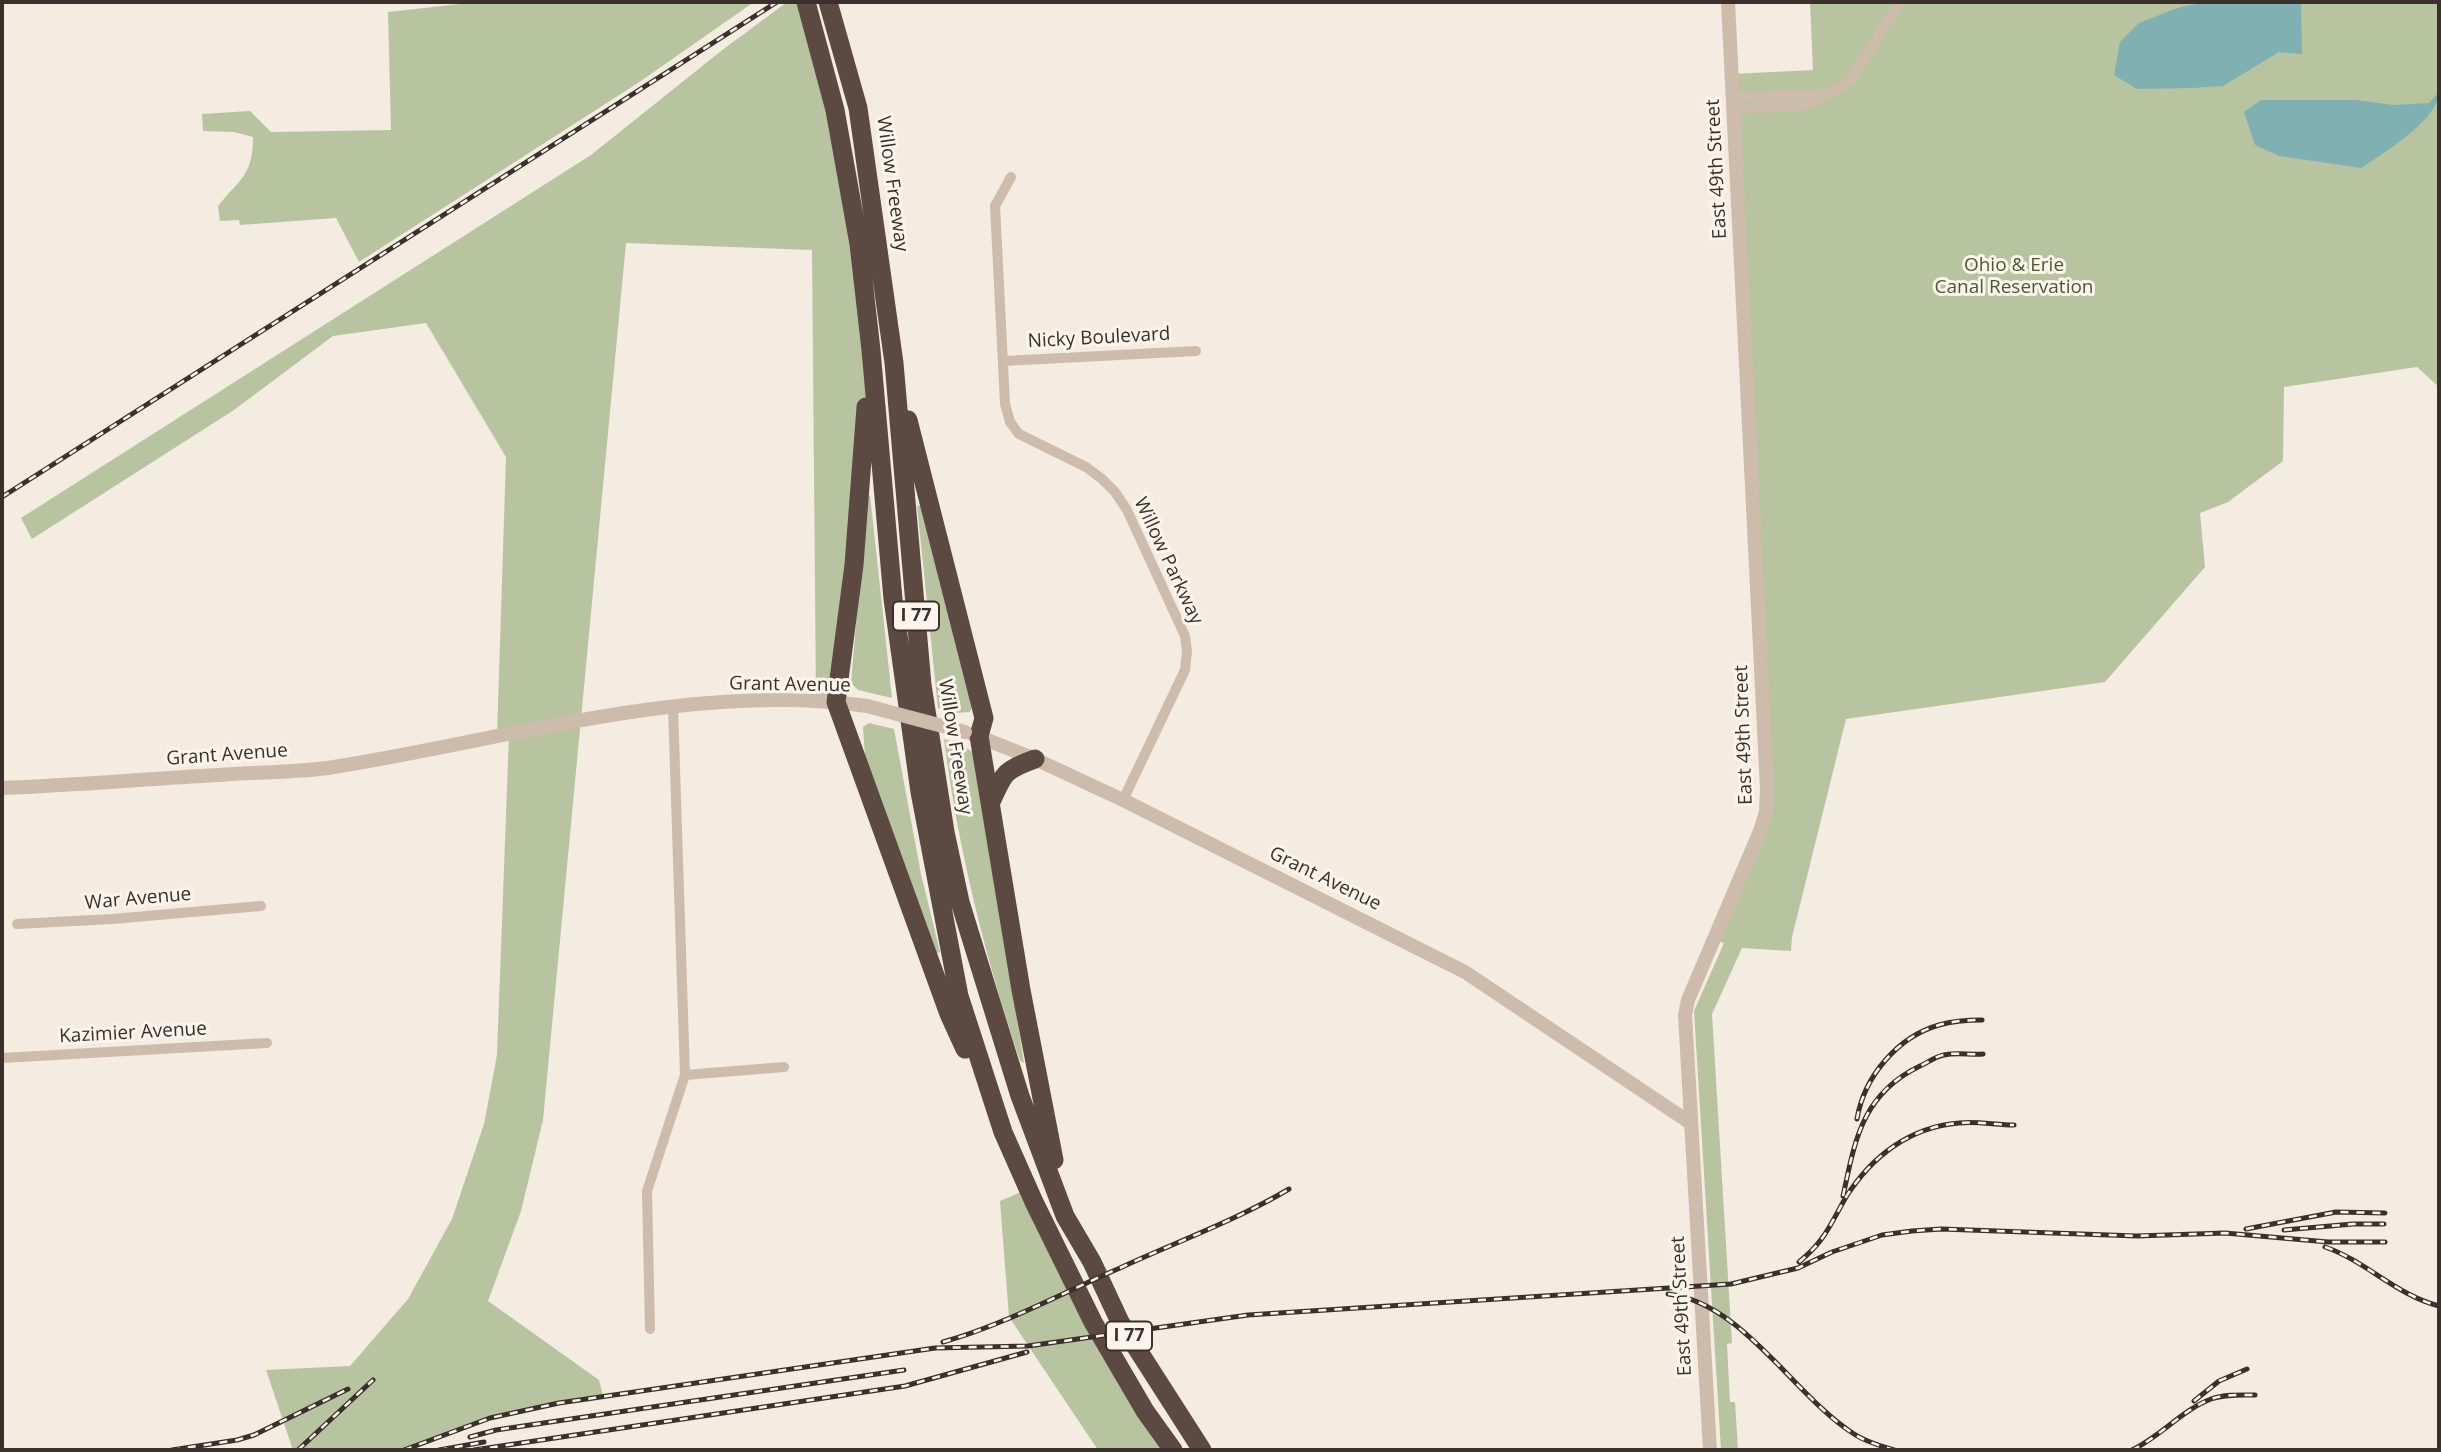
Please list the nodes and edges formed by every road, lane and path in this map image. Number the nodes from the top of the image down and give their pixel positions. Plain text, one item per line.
1 (806, 2) edge
2 (828, 2) edge
3 (1728, 2) edge
4 (1900, 2) edge
5 (1733, 103) junction
6 (1011, 177) dead end
7 (871, 350) junction
8 (1196, 351) dead end
9 (1004, 361) junction
10 (894, 363) junction
11 (836, 702) junction
12 (674, 707) junction
13 (972, 734) junction
14 (1035, 760) junction
15 (2, 788) edge
16 (1123, 800) junction
17 (991, 802) junction
18 (261, 906) dead end
19 (17, 924) dead end
20 (267, 1043) dead end
21 (2, 1058) edge
22 (784, 1067) dead end
23 (685, 1075) junction
24 (1689, 1122) junction
25 (1003, 1132) junction
26 (1065, 1216) junction
27 (650, 1329) dead end
28 (1173, 1450) edge
29 (1202, 1450) edge
30 (1710, 1450) edge

1 - 7 highway, Willow Freeway / I 77
2 - 10 highway, Willow Freeway / I 77
3 - 5 street, East 49th Street
4 - 5 street
5 - 24 street, East 49th Street
6 - 9 street, Willow Parkway
7 - 11 highway
7 - 25 highway, Willow Freeway / I 77
8 - 9 street, Nicky Boulevard
9 - 16 street, Willow Parkway
10 - 13 highway
10 - 26 highway, Willow Freeway / I 77
11 - 12 street, Grant Avenue
11 - 13 street, Grant Avenue, bridge
11 - 25 highway
12 - 15 street, Grant Avenue
12 - 23 street
13 - 14 street, Grant Avenue
13 - 17 highway
14 - 16 street, Grant Avenue
14 - 17 highway
16 - 24 street, Grant Avenue
17 - 26 highway
18 - 19 street, War Avenue
20 - 21 street, Kazimier Avenue
22 - 23 street
23 - 27 street
24 - 30 street, East 49th Street
25 - 28 highway, Willow Freeway / I 77
26 - 29 highway, Willow Freeway / I 77

